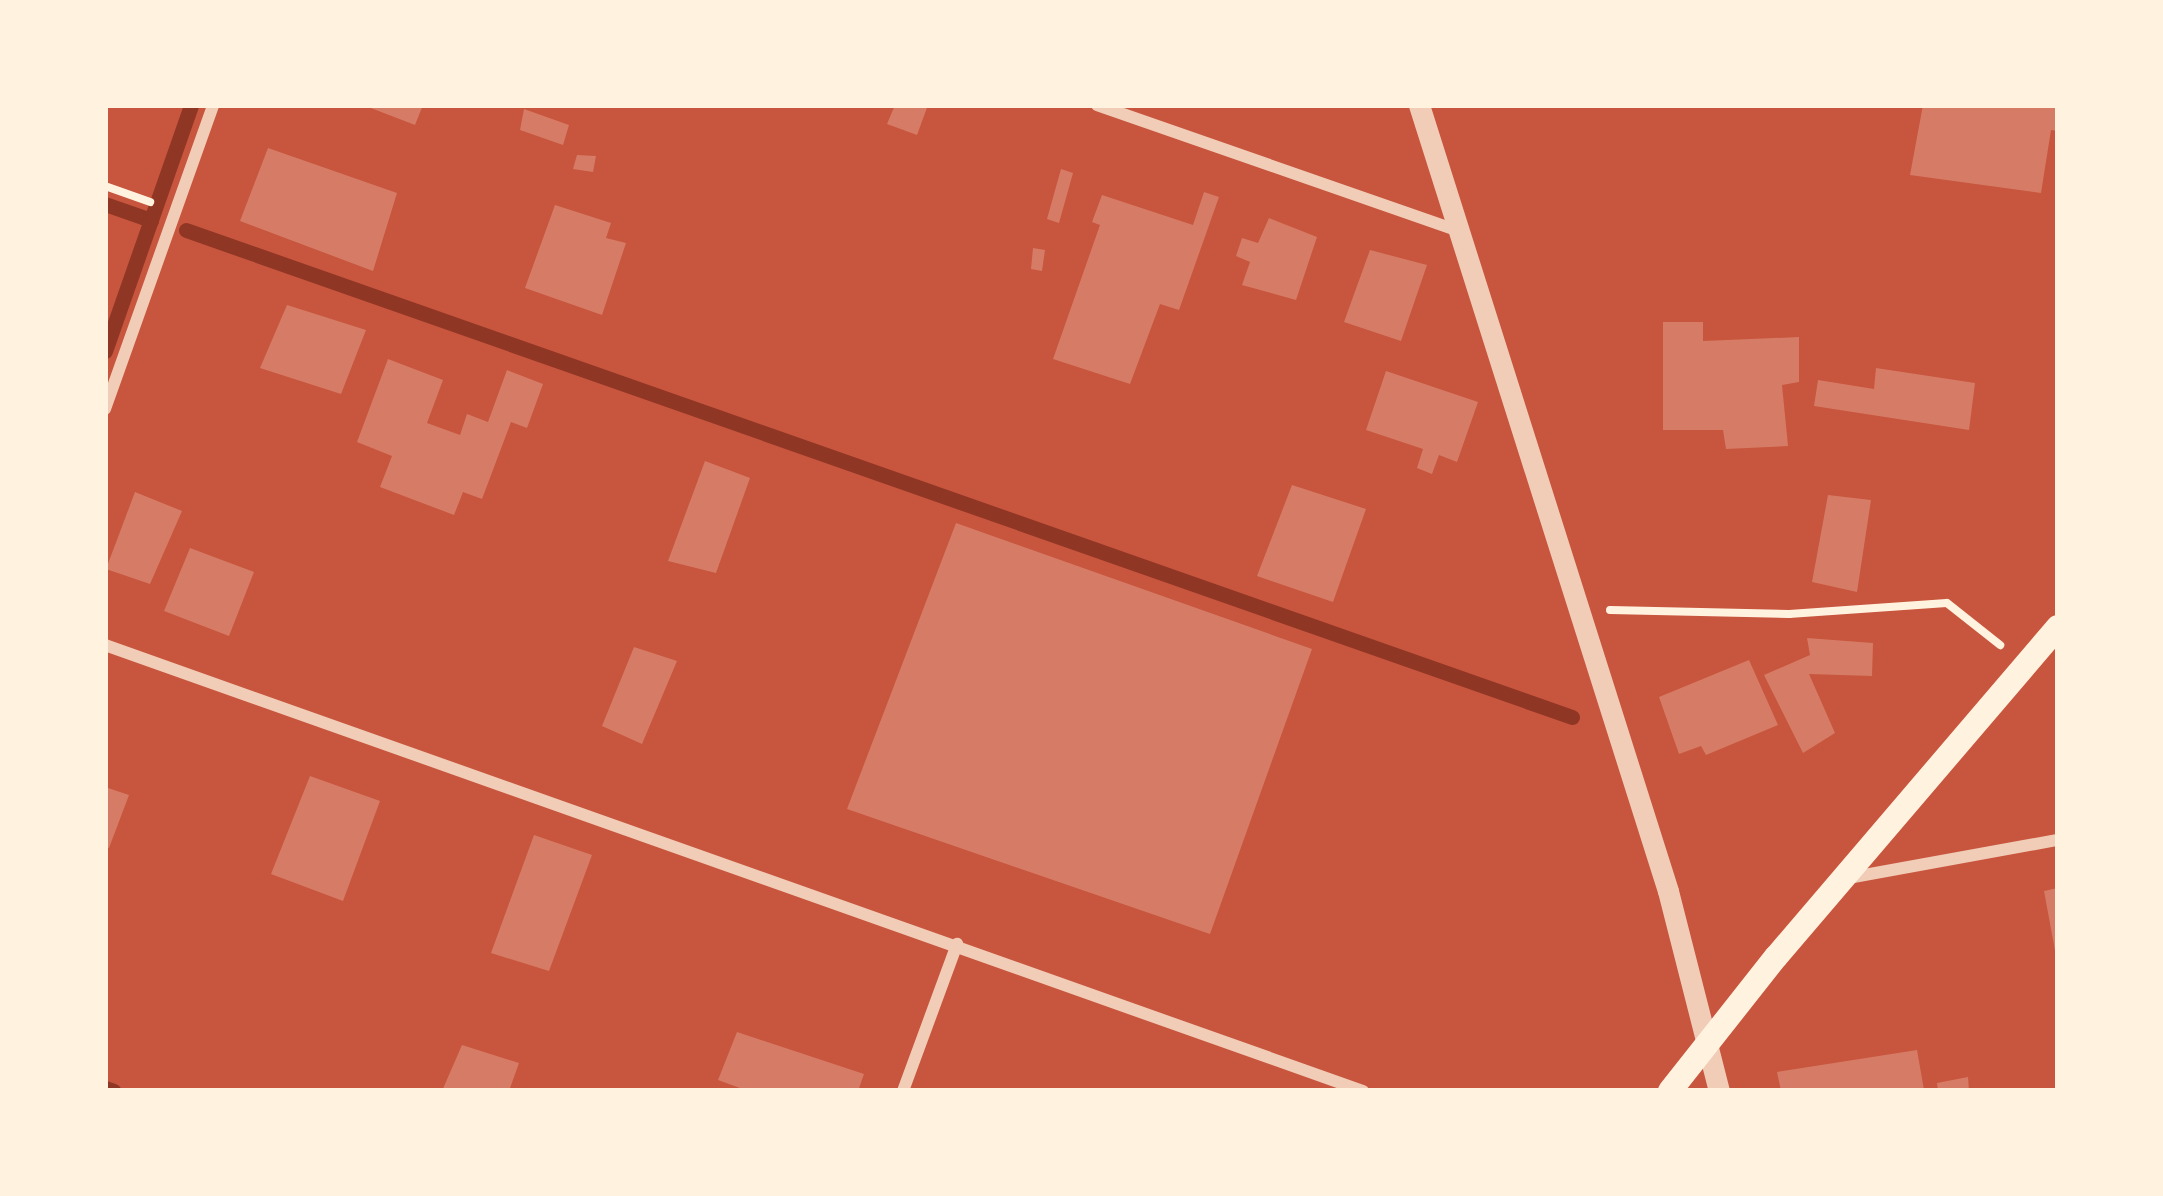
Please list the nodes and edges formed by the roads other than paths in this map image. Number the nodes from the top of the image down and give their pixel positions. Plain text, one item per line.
1 (213, 105) edge
2 (1097, 105) edge
3 (1419, 105) edge
4 (1459, 231) junction
5 (105, 409) edge
6 (2058, 627) edge
7 (105, 645) edge
8 (2058, 840) edge
9 (1848, 878) junction
10 (957, 944) junction
11 (1706, 1042) junction
12 (903, 1091) edge
13 (1363, 1091) edge
14 (1670, 1091) edge
15 (1720, 1091) edge

1 - 5 street
2 - 4 street
3 - 4 street
4 - 11 street
6 - 9 main road
7 - 10 street
8 - 9 street
9 - 11 main road
10 - 12 street
10 - 13 street
11 - 14 main road
11 - 15 street

